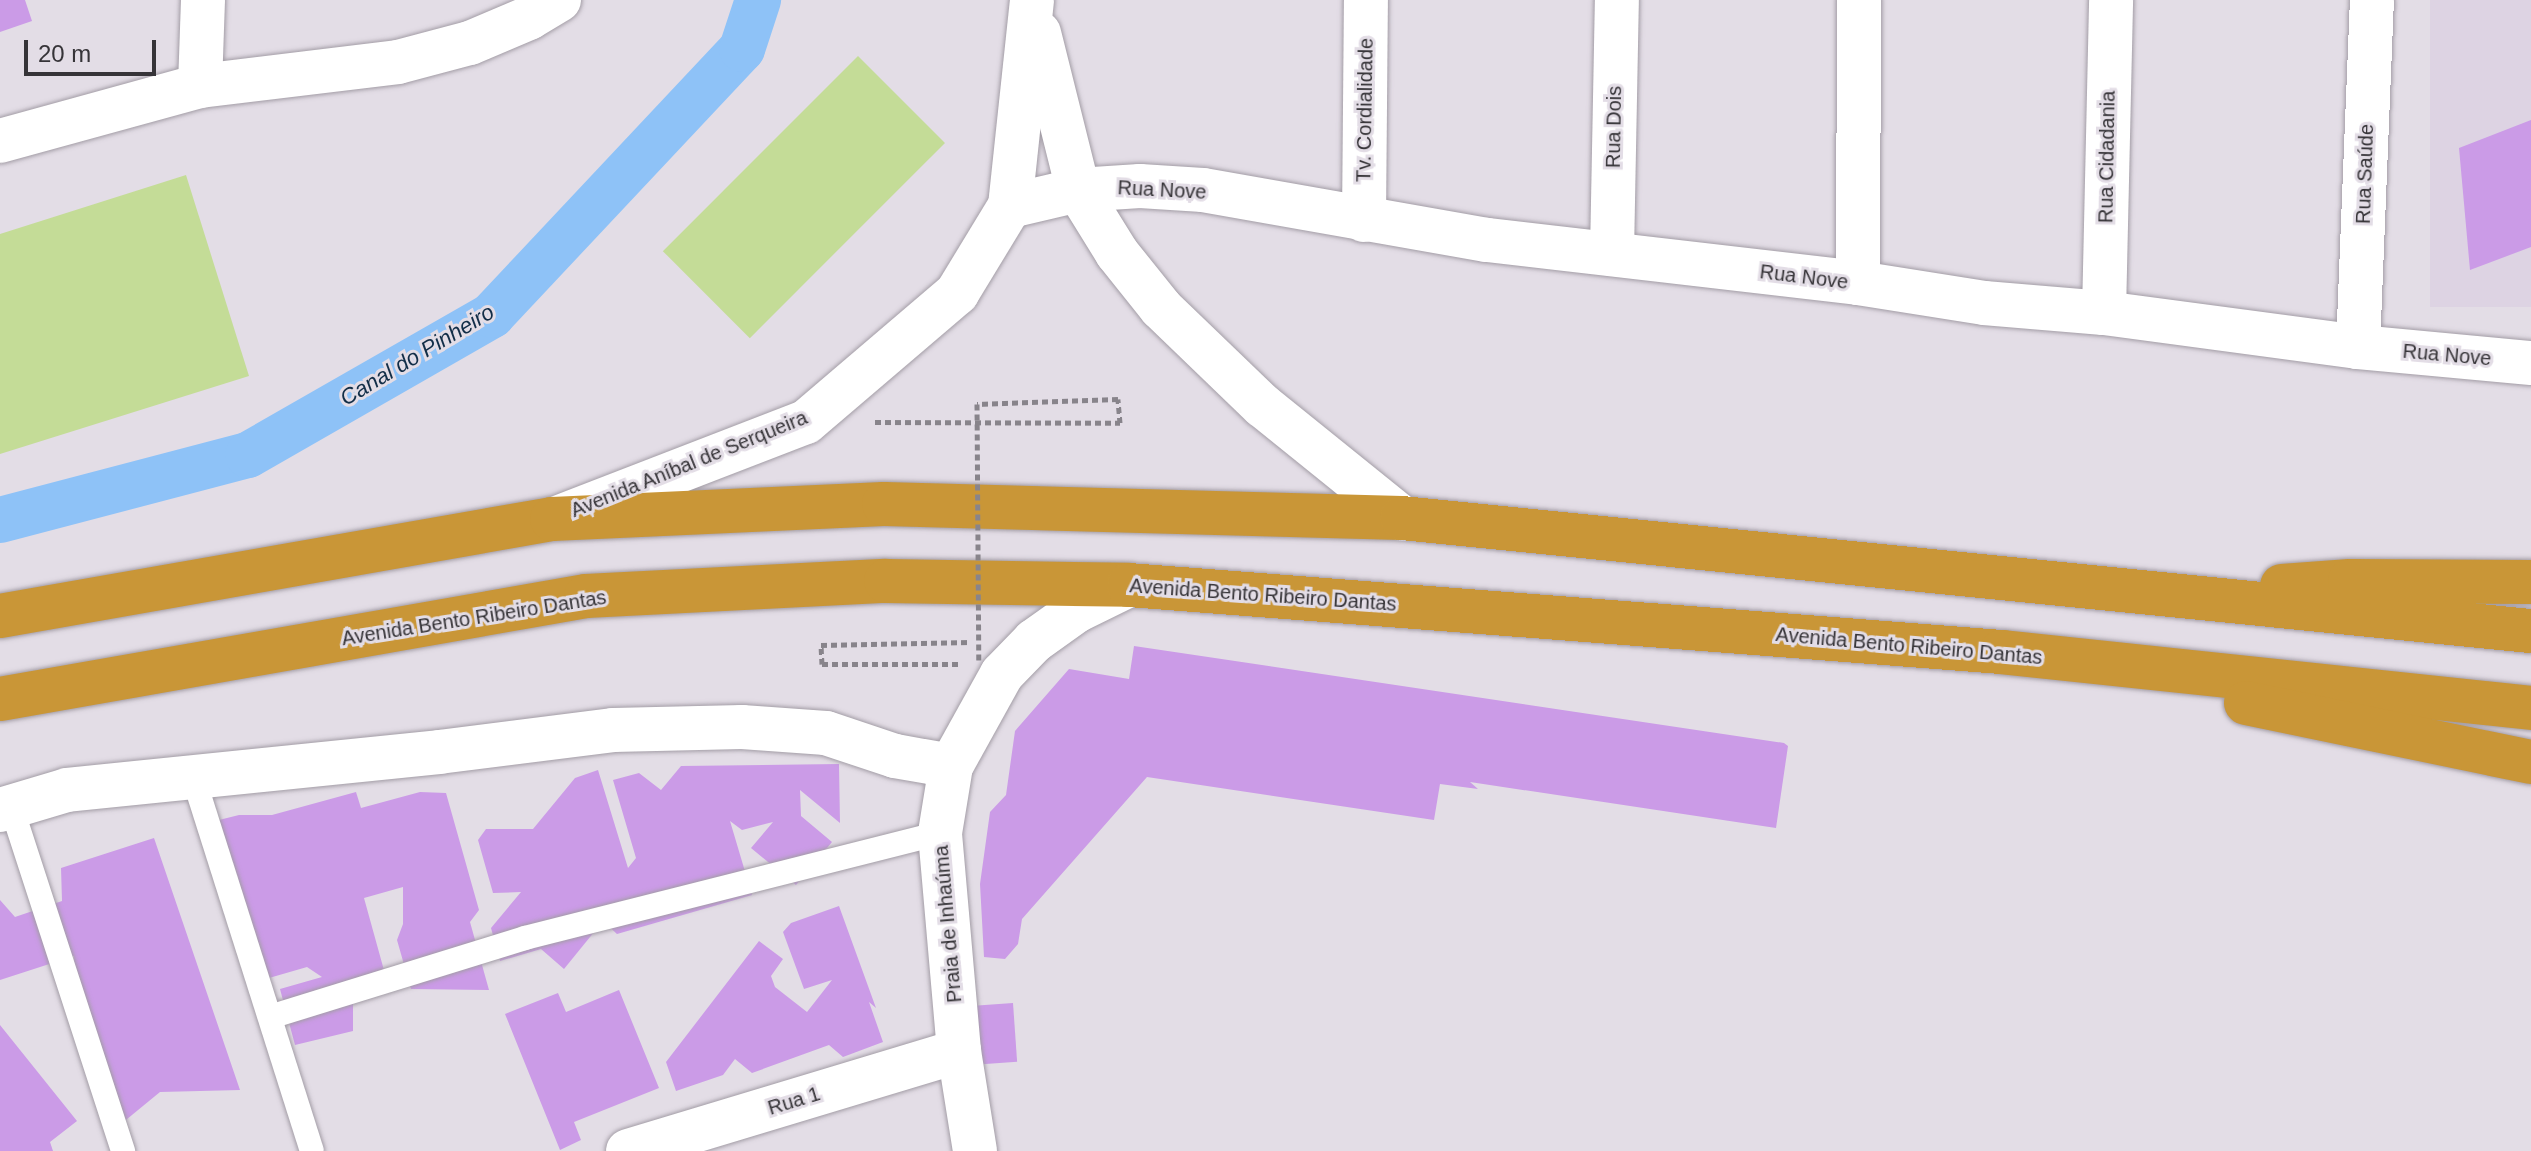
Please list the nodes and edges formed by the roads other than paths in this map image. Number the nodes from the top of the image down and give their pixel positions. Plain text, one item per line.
1 (203, 0) edge
2 (559, 0) edge
3 (1366, 0) edge
4 (1617, 0) edge
5 (1859, 0) edge
6 (2111, 0) edge
7 (2372, 0) edge
8 (1032, 2) edge
9 (200, 86) junction
10 (0, 141) edge
11 (1078, 190) junction
12 (1010, 206) junction
13 (1364, 220) junction
14 (1612, 254) junction
15 (1858, 283) junction
16 (2104, 313) junction
17 (2358, 347) junction
18 (2531, 363) edge
19 (1402, 518) junction
20 (552, 519) junction
21 (2531, 582) edge
22 (1129, 585) junction
23 (2164, 595) junction
24 (0, 616) edge
25 (2531, 631) edge
26 (2001, 652) junction
27 (0, 699) edge
28 (2531, 708) edge
29 (2531, 762) edge
30 (951, 766) junction
31 (193, 776) junction
32 (6, 808) edge
33 (940, 833) junction
34 (270, 1017) junction
35 (959, 1051) junction
36 (123, 1151) edge
37 (312, 1151) edge
38 (628, 1151) edge
39 (975, 1151) edge

1 - 9 street
2 - 9 street
3 - 13 street, Tv. Cordialidade
4 - 14 street, Rua Dois
5 - 15 street
6 - 16 street, Rua Cidadania
7 - 17 street, Rua Saúde
8 - 11 street, Avenida Aníbal de Serqueira
8 - 12 street, Avenida Aníbal de Serqueira
9 - 10 street
11 - 12 street, Rua Nove
11 - 13 street, Rua Nove
11 - 19 street, Avenida Aníbal de Serqueira
12 - 20 street, Avenida Aníbal de Serqueira
13 - 14 street, Rua Nove
14 - 15 street, Rua Nove
15 - 16 street, Rua Nove
16 - 17 street, Rua Nove
17 - 18 street, Rua Nove
19 - 20 highway
19 - 23 highway
20 - 24 highway
21 - 23 highway
22 - 26 highway, Avenida Bento Ribeiro Dantas
22 - 27 highway, Avenida Bento Ribeiro Dantas
22 - 30 street, Praia de Inhaúma
23 - 25 highway
26 - 28 highway, Avenida Bento Ribeiro Dantas
26 - 29 highway
30 - 31 street
30 - 33 street, Praia de Inhaúma
31 - 32 street
31 - 34 lane
32 - 36 lane
33 - 34 lane
33 - 35 street, Praia de Inhaúma
34 - 37 lane
35 - 38 street, Rua 1
35 - 39 street, Praia de Inhaúma

